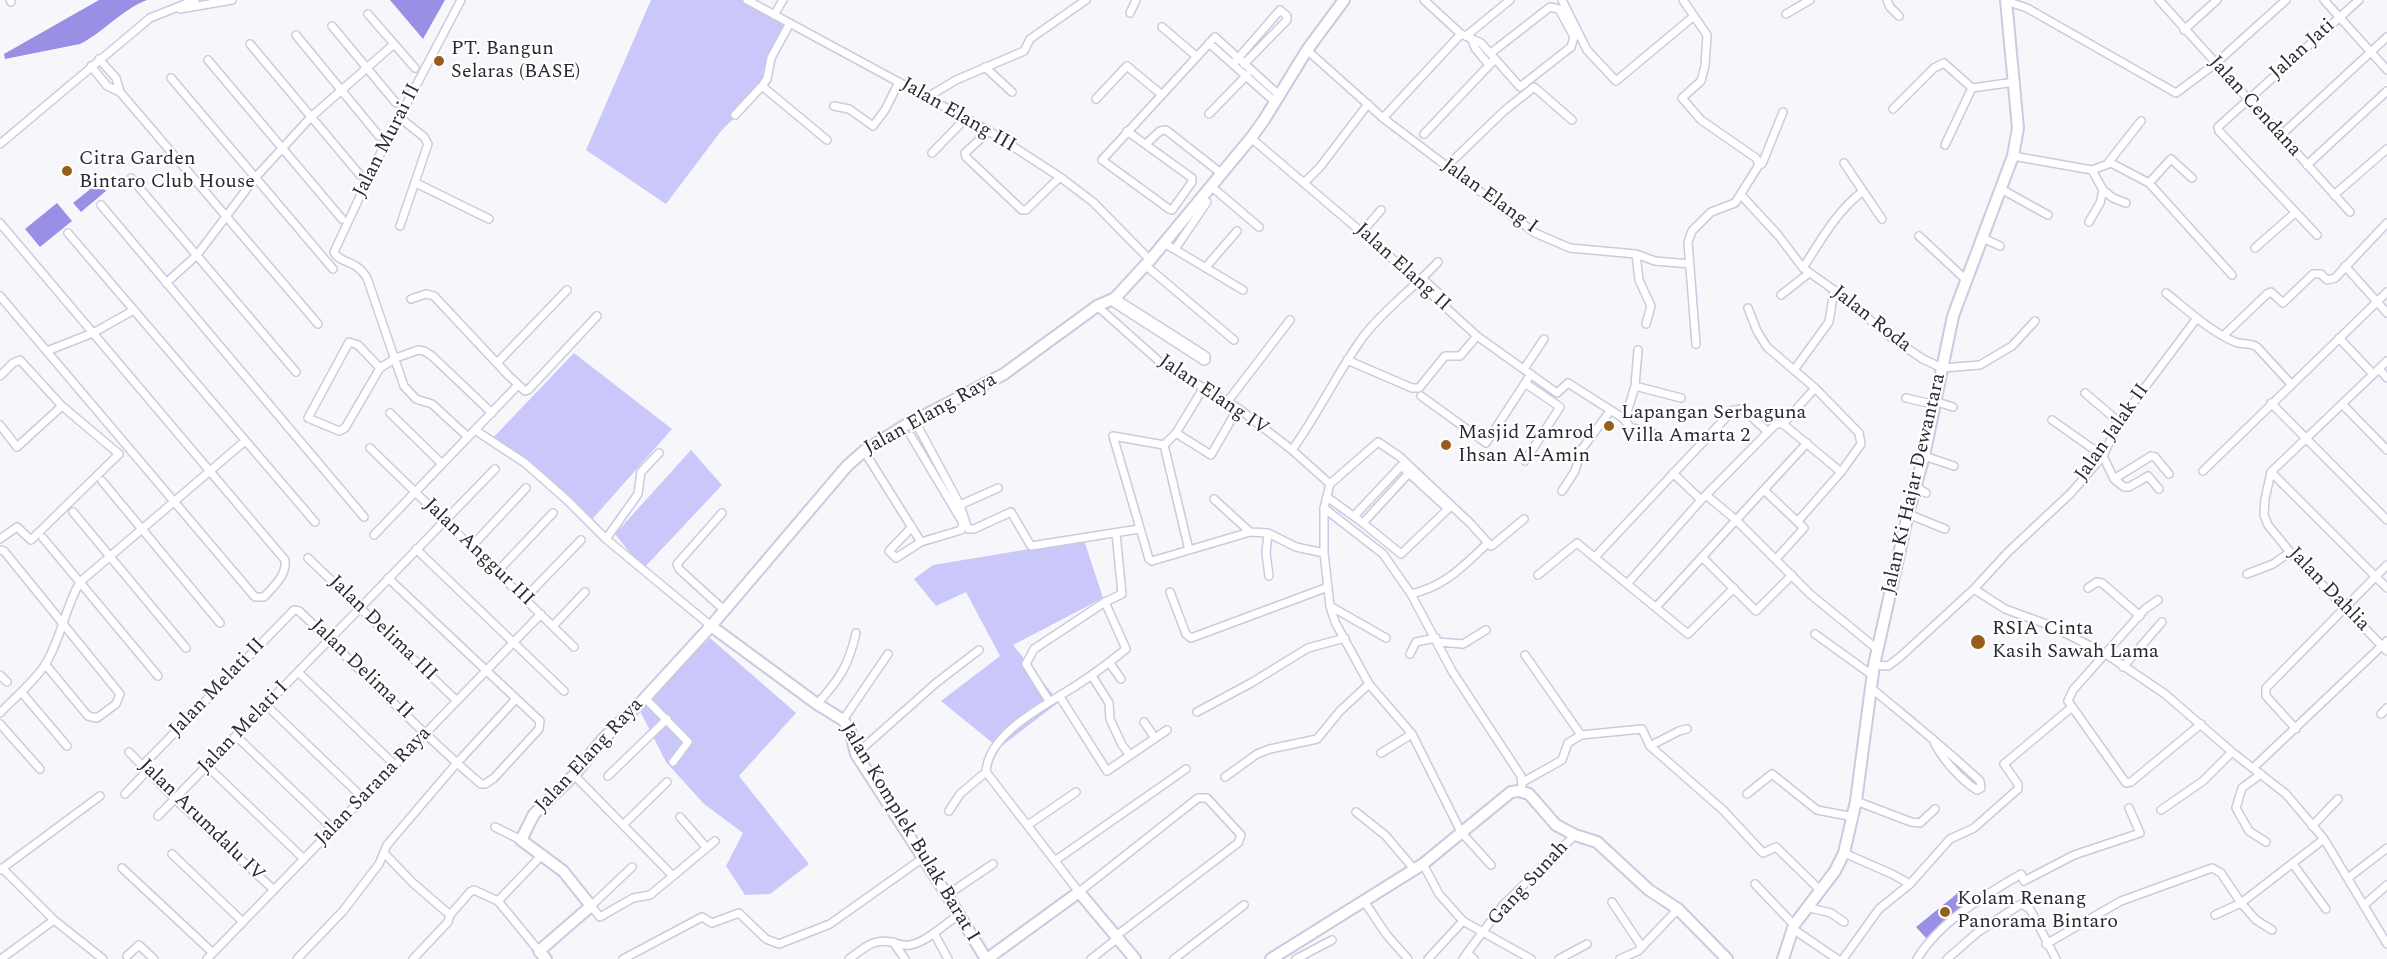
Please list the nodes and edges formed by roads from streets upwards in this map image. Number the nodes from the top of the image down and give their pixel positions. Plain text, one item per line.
1 (195, 0) edge
2 (232, 0) edge
3 (461, 0) edge
4 (747, 0) edge
5 (783, 0) edge
6 (1086, 0) edge
7 (1136, 0) edge
8 (1344, 0) edge
9 (1424, 0) edge
10 (1510, 0) edge
11 (1562, 0) edge
12 (1683, 0) edge
13 (1810, 0) edge
14 (1887, 0) edge
15 (2006, 0) edge
16 (2159, 0) edge
17 (2217, 0) edge
18 (2286, 0) edge
19 (2324, 0) edge
20 (2359, 0) edge
21 (166, 11) junction
22 (1131, 13) dead end
23 (368, 14) dead end
24 (1786, 14) dead end
25 (774, 15) junction
26 (1694, 15) junction
27 (1899, 15) dead end
28 (2340, 17) junction
29 (790, 23) junction
30 (332, 26) dead end
31 (1162, 27) dead end
32 (2184, 30) junction
33 (296, 35) dead end
34 (1466, 37) junction
35 (2387, 37) edge
36 (250, 44) dead end
37 (394, 44) junction
38 (1307, 50) junction
39 (2371, 52) junction
40 (1196, 56) junction
41 (1493, 56) junction
42 (99, 59) junction
43 (208, 60) dead end
44 (1235, 61) junction
45 (1244, 64) junction
46 (2215, 64) junction
47 (1489, 65) junction
48 (91, 66) junction
49 (985, 67) junction
50 (367, 68) junction
51 (415, 68) dead end
52 (2387, 70) edge
53 (1248, 73) junction
54 (171, 78) dead end
55 (899, 82) junction
56 (2015, 82) junction
57 (762, 86) junction
58 (1972, 88) junction
59 (341, 90) junction
60 (2387, 91) edge
61 (120, 92) junction
62 (1012, 92) dead end
63 (1162, 95) junction
64 (926, 98) junction
65 (1096, 99) dead end
66 (1277, 99) junction
67 (2248, 100) junction
68 (396, 103) dead end
69 (1368, 104) junction
70 (834, 106) dead end
71 (1893, 109) dead end
72 (1783, 112) dead end
73 (1209, 114) dead end
74 (735, 115) dead end
75 (310, 117) junction
76 (399, 117) junction
77 (966, 118) junction
78 (1383, 118) junction
79 (1572, 120) dead end
80 (2141, 122) dead end
81 (989, 131) junction
82 (1127, 131) junction
83 (1424, 134) dead end
84 (2280, 135) junction
85 (379, 136) dead end
86 (1251, 138) junction
87 (827, 140) dead end
88 (0, 144) edge
89 (1146, 144) junction
90 (1945, 145) dead end
91 (282, 148) junction
92 (2387, 148) edge
93 (932, 153) dead end
94 (2013, 156) junction
95 (1844, 163) dead end
96 (2108, 163) junction
97 (1759, 165) junction
98 (2307, 165) junction
99 (1446, 167) junction
100 (2092, 170) junction
101 (1222, 174) junction
102 (360, 175) dead end
103 (1060, 177) junction
104 (131, 178) dead end
105 (255, 178) junction
106 (2192, 178) dead end
107 (416, 183) junction
108 (1304, 183) junction
109 (2149, 183) junction
110 (1212, 187) junction
111 (2001, 189) junction
112 (2103, 190) junction
113 (1863, 191) junction
114 (1741, 195) junction
115 (2334, 195) junction
116 (1206, 202) dead end
117 (2126, 203) dead end
118 (101, 205) dead end
119 (1381, 210) dead end
120 (2350, 212) dead end
121 (2295, 213) junction
122 (2048, 215) dead end
123 (226, 217) junction
124 (342, 219) dead end
125 (489, 219) dead end
126 (1882, 219) dead end
127 (2089, 222) dead end
128 (0, 223) edge
129 (2387, 223) edge
130 (400, 226) dead end
131 (1259, 228) dead end
132 (1237, 231) dead end
133 (1362, 232) junction
134 (68, 233) dead end
135 (2317, 235) dead end
136 (1919, 236) dead end
137 (1983, 238) junction
138 (1164, 243) junction
139 (2000, 246) dead end
140 (2255, 248) dead end
141 (1175, 249) junction
142 (1636, 254) junction
143 (197, 255) junction
144 (1438, 262) dead end
145 (1148, 263) junction
146 (1690, 264) junction
147 (2345, 266) junction
148 (1206, 267) junction
149 (333, 269) dead end
150 (1806, 271) junction
151 (2232, 275) dead end
152 (1965, 279) junction
153 (1421, 281) junction
154 (166, 283) junction
155 (567, 290) dead end
156 (1243, 290) dead end
157 (1834, 290) junction
158 (2387, 292) edge
159 (2166, 293) dead end
160 (1781, 295) dead end
161 (0, 296) edge
162 (411, 299) dead end
163 (1113, 299) junction
164 (1445, 299) dead end
165 (2376, 302) junction
166 (1097, 306) junction
167 (1748, 308) dead end
168 (134, 310) junction
169 (2387, 313) edge
170 (597, 316) dead end
171 (2198, 318) junction
172 (1290, 320) dead end
173 (2035, 321) dead end
174 (318, 324) dead end
175 (1647, 324) dead end
176 (93, 333) junction
177 (2224, 335) junction
178 (1477, 336) junction
179 (2339, 338) junction
180 (1544, 339) dead end
181 (1234, 340) dead end
182 (1696, 344) dead end
183 (1638, 350) dead end
184 (46, 351) junction
185 (396, 357) junction
186 (1347, 360) junction
187 (2387, 362) edge
188 (497, 363) junction
189 (380, 368) junction
190 (1942, 368) junction
191 (1524, 369) junction
192 (1794, 370) junction
193 (296, 372) dead end
194 (2376, 372) junction
195 (1531, 374) junction
196 (0, 376) edge
197 (2387, 378) edge
198 (1525, 383) junction
199 (2291, 384) junction
200 (518, 385) junction
201 (1635, 386) junction
202 (1204, 387) junction
203 (1815, 388) junction
204 (2085, 393) dead end
205 (1421, 396) dead end
206 (1681, 398) dead end
207 (1906, 398) dead end
208 (1228, 401) junction
209 (1936, 403) junction
210 (2271, 403) junction
211 (2342, 404) junction
212 (62, 406) junction
213 (1953, 407) dead end
214 (1238, 408) junction
215 (1610, 411) junction
216 (492, 412) junction
217 (390, 413) dead end
218 (1623, 418) junction
219 (2052, 420) dead end
220 (915, 421) junction
221 (2119, 422) junction
222 (0, 424) edge
223 (1783, 424) junction
224 (475, 430) junction
225 (1767, 431) junction
226 (1176, 433) junction
227 (1657, 435) dead end
228 (468, 436) junction
229 (910, 436) dead end
230 (2306, 439) junction
231 (246, 441) junction
232 (1807, 443) junction
233 (1164, 445) junction
234 (370, 448) dead end
235 (1292, 450) junction
236 (2387, 450) edge
237 (864, 452) junction
238 (659, 453) dead end
239 (1924, 456) junction
240 (2103, 456) junction
241 (1525, 461) dead end
242 (442, 464) junction
243 (1954, 466) dead end
244 (495, 469) dead end
245 (210, 471) junction
246 (2203, 471) dead end
247 (1841, 472) junction
248 (2271, 472) junction
249 (1673, 473) junction
250 (1408, 474) junction
251 (2169, 474) dead end
252 (2114, 478) junction
253 (102, 482) dead end
254 (1330, 484) junction
255 (1915, 486) junction
256 (526, 488) dead end
257 (998, 488) dead end
258 (2159, 489) dead end
259 (1764, 490) junction
260 (1562, 491) dead end
261 (415, 492) junction
262 (1926, 493) dead end
263 (1327, 497) junction
264 (1704, 497) junction
265 (1214, 499) dead end
266 (174, 502) junction
267 (960, 505) junction
268 (1324, 508) junction
269 (73, 512) dead end
270 (553, 513) dead end
271 (722, 513) dead end
272 (1908, 514) junction
273 (1354, 516) junction
274 (364, 518) dead end
275 (1524, 519) dead end
276 (444, 520) junction
277 (1736, 520) junction
278 (2387, 520) edge
279 (1798, 521) junction
280 (315, 522) dead end
281 (1364, 522) junction
282 (912, 526) junction
283 (142, 529) junction
284 (1139, 529) junction
285 (1945, 530) dead end
286 (1250, 532) junction
287 (1268, 532) junction
288 (1116, 533) junction
289 (374, 535) dead end
290 (43, 538) dead end
291 (0, 539) edge
292 (606, 539) junction
293 (581, 540) dead end
294 (921, 542) junction
295 (1488, 543) junction
296 (471, 547) junction
297 (416, 549) junction
298 (0, 550) edge
299 (1189, 550) junction
300 (2290, 552) junction
301 (1324, 553) junction
302 (110, 557) junction
303 (1595, 557) junction
304 (1702, 557) junction
305 (308, 558) dead end
306 (1776, 559) junction
307 (2387, 565) edge
308 (497, 572) junction
309 (2247, 574) dead end
310 (1538, 575) dead end
311 (1792, 575) junction
312 (1269, 576) dead end
313 (2375, 577) junction
314 (388, 578) junction
315 (80, 582) junction
316 (1628, 583) junction
317 (1328, 587) junction
318 (1734, 588) junction
319 (2088, 588) dead end
320 (2387, 588) edge
321 (1974, 589) junction
322 (585, 592) dead end
323 (1170, 592) dead end
324 (1411, 594) junction
325 (525, 598) junction
326 (2158, 600) dead end
327 (1105, 602) junction
328 (1330, 606) junction
329 (1657, 606) junction
330 (360, 607) junction
331 (2344, 607) junction
332 (294, 610) joint
333 (724, 610) junction
334 (541, 614) junction
335 (2140, 616) junction
336 (62, 622) junction
337 (2162, 622) dead end
338 (220, 623) dead end
339 (553, 626) junction
340 (711, 626) junction
341 (1486, 630) dead end
342 (856, 633) dead end
343 (1815, 634) dead end
344 (1345, 638) junction
345 (1386, 638) dead end
346 (330, 639) junction
347 (1437, 640) junction
348 (513, 643) junction
349 (2385, 646) edge
350 (574, 647) dead end
351 (186, 648) dead end
352 (1877, 649) junction
353 (979, 650) dead end
354 (888, 654) dead end
355 (1410, 654) dead end
356 (2106, 654) junction
357 (1524, 655) dead end
358 (1108, 662) junction
359 (45, 664) junction
360 (2123, 667) junction
361 (1873, 670) junction
362 (298, 672) junction
363 (485, 672) junction
364 (0, 675) edge
365 (158, 676) dead end
366 (1092, 676) junction
367 (1120, 679) dead end
368 (7, 682) dead end
369 (1369, 684) junction
370 (1870, 687) junction
371 (564, 691) dead end
372 (22, 693) junction
373 (1060, 697) junction
374 (645, 698) junction
375 (515, 700) junction
376 (457, 701) junction
377 (1049, 701) junction
378 (266, 705) junction
379 (817, 705) junction
380 (2072, 707) junction
381 (2387, 708) edge
382 (1197, 712) dead end
383 (0, 713) edge
384 (2381, 714) dead end
385 (668, 719) junction
386 (843, 720) junction
387 (1144, 722) dead end
388 (0, 724) edge
389 (2201, 724) junction
390 (1687, 729) dead end
391 (2296, 729) junction
392 (1167, 730) dead end
393 (426, 734) junction
394 (1412, 734) junction
395 (1581, 735) junction
396 (236, 736) junction
397 (1155, 738) junction
398 (1933, 739) junction
399 (66, 746) dead end
400 (1650, 746) junction
401 (129, 752) dead end
402 (2232, 752) junction
403 (1380, 753) dead end
404 (856, 754) junction
405 (1130, 755) junction
406 (673, 762) dead end
407 (456, 764) junction
408 (395, 765) junction
409 (207, 766) junction
410 (2253, 768) junction
411 (40, 769) dead end
412 (145, 769) junction
413 (1186, 769) dead end
414 (986, 772) junction
415 (2261, 774) junction
416 (574, 775) junction
417 (608, 776) dead end
418 (1225, 777) dead end
419 (667, 782) dead end
420 (1521, 787) junction
421 (1076, 792) dead end
422 (125, 794) dead end
423 (1747, 794) dead end
424 (100, 796) dead end
425 (363, 798) junction
426 (175, 799) junction
427 (2338, 799) dead end
428 (1856, 801) junction
429 (2129, 808) dead end
430 (1935, 809) dead end
431 (2160, 810) dead end
432 (949, 811) dead end
433 (1356, 812) dead end
434 (158, 816) dead end
435 (680, 817) dead end
436 (1854, 817) junction
437 (624, 824) junction
438 (1028, 825) junction
439 (2312, 826) junction
440 (495, 827) dead end
441 (333, 829) junction
442 (1461, 832) junction
443 (1575, 835) junction
444 (2324, 839) junction
445 (521, 840) junction
446 (715, 841) dead end
447 (2266, 842) dead end
448 (706, 847) junction
449 (2387, 848) edge
450 (172, 854) dead end
451 (385, 854) junction
452 (543, 854) junction
453 (1844, 854) junction
454 (923, 858) junction
455 (304, 859) junction
456 (1056, 860) junction
457 (993, 864) dead end
458 (2293, 864) junction
459 (1491, 865) dead end
460 (632, 867) dead end
461 (1418, 867) junction
462 (122, 868) dead end
463 (1, 869) edge
464 (673, 876) junction
465 (2349, 878) junction
466 (1755, 884) dead end
467 (1910, 884) junction
468 (2387, 885) edge
469 (273, 890) junction
470 (1820, 890) junction
471 (1079, 892) junction
472 (947, 895) junction
473 (498, 901) junction
474 (1364, 902) junction
475 (1612, 902) dead end
476 (2241, 903) junction
477 (1244, 905) dead end
478 (2364, 905) junction
479 (591, 906) junction
480 (1806, 907) junction
481 (1678, 909) junction
482 (2326, 909) dead end
483 (450, 915) junction
484 (958, 915) junction
485 (2215, 915) dead end
486 (54, 920) junction
487 (1463, 921) junction
488 (243, 922) junction
489 (1844, 922) dead end
490 (1793, 927) junction
491 (2272, 930) dead end
492 (934, 933) junction
493 (1483, 933) junction
494 (1117, 937) junction
495 (1332, 940) dead end
496 (893, 942) junction
497 (1587, 944) dead end
498 (2046, 944) junction
499 (2387, 944) edge
500 (1640, 949) junction
501 (213, 952) junction
502 (542, 955) edge
503 (127, 956) dead end
504 (1465, 956) edge
505 (2, 959) edge
506 (104, 959) edge
507 (154, 959) edge
508 (207, 959) edge
509 (297, 959) edge
510 (413, 959) edge
511 (623, 959) edge
512 (849, 959) edge
513 (905, 959) edge
514 (948, 959) edge
515 (986, 959) edge
516 (1091, 959) edge
517 (1135, 959) edge
518 (1174, 959) edge
519 (1271, 959) edge
520 (1296, 959) edge
521 (1408, 959) edge
522 (1428, 959) edge
523 (1474, 959) edge
524 (1532, 959) edge
525 (1559, 959) edge
526 (1620, 959) edge
527 (1642, 959) edge
528 (1727, 959) edge
529 (1783, 959) edge
530 (1837, 959) edge
531 (1843, 959) edge
532 (1917, 959) edge
533 (1947, 959) edge
534 (2056, 959) edge

1 - 21 street
2 - 21 street
3 - 76 street, Jalan Murai II
4 - 25 street, Jalan Elang III
5 - 25 street
6 - 49 street
7 - 22 street
8 - 38 street, Jalan Elang Raya
9 - 34 street
10 - 34 street
11 - 26 street
12 - 26 street
13 - 24 street
14 - 27 street
15 - 46 street
15 - 56 street, Jalan Ki Hajar Dewantara
16 - 32 street, Jalan Cendana
17 - 32 street
18 - 46 street
19 - 28 street
20 - 28 street, Jalan Jati
21 - 42 street
23 - 37 street
25 - 29 street, Jalan Elang III
26 - 97 street
28 - 39 street
28 - 67 street, Jalan Jati
29 - 55 street, Jalan Elang III
29 - 57 street
30 - 50 street
31 - 40 street
32 - 46 street, Jalan Cendana
33 - 59 street
34 - 41 street
34 - 47 street
34 - 78 street
35 - 39 street
36 - 75 street
37 - 50 street
37 - 51 street
38 - 66 street, Jalan Elang Raya
38 - 69 street, Jalan Elang I
39 - 52 street
39 - 84 street
40 - 44 street
40 - 63 street
41 - 41 street
41 - 47 street
42 - 48 street
42 - 61 street
43 - 91 street
44 - 45 street
44 - 45 street
44 - 53 street
45 - 53 street
46 - 67 street, Jalan Cendana
47 - 83 street
48 - 61 street
48 - 88 street
49 - 62 street
49 - 64 street
50 - 59 street
50 - 68 street
53 - 66 street
53 - 73 street
54 - 105 street
55 - 64 street, Jalan Elang III
55 - 70 street
56 - 58 street
56 - 94 street, Jalan Ki Hajar Dewantara
57 - 74 street
57 - 87 street
58 - 71 street
58 - 90 street
59 - 75 street
59 - 85 street
60 - 98 street
61 - 123 street
63 - 65 street
63 - 82 street
64 - 77 street, Jalan Elang III
66 - 86 street, Jalan Elang Raya
67 - 84 street, Jalan Cendana
67 - 121 street, Jalan Jati
69 - 78 street, Jalan Elang I
69 - 108 street
72 - 97 street
75 - 91 street
75 - 102 street
76 - 107 street
76 - 185 street, Jalan Murai II
77 - 81 street, Jalan Elang III
77 - 93 street
78 - 99 street, Jalan Elang I
79 - 99 street
80 - 96 street
81 - 103 street, Jalan Elang III
81 - 103 street
82 - 89 street
82 - 89 street
84 - 98 street, Jalan Cendana
86 - 101 street, Jalan Elang Raya
86 - 108 street, Jalan Elang II
89 - 101 street
91 - 105 street
91 - 124 street
92 - 115 street
94 - 100 street
94 - 111 street, Jalan Ki Hajar Dewantara
95 - 113 street
96 - 100 street
96 - 109 street
97 - 114 street
98 - 115 street, Jalan Cendana
99 - 142 street, Jalan Elang I
100 - 112 street
101 - 110 street, Jalan Elang Raya
103 - 145 street, Jalan Elang III
104 - 143 street
105 - 123 street
105 - 149 street
106 - 109 street
107 - 125 street
107 - 130 street
108 - 133 street, Jalan Elang II
109 - 151 street
110 - 131 street
110 - 138 street, Jalan Elang Raya
111 - 122 street
111 - 137 street, Jalan Ki Hajar Dewantara
112 - 117 street
112 - 127 street
113 - 126 street
113 - 150 street
114 - 146 street
114 - 150 street, Jalan Roda
115 - 120 street, Jalan Cendana
116 - 141 street
118 - 154 street
119 - 133 street
121 - 135 street
121 - 140 street
123 - 143 street
123 - 174 street
128 - 176 street
129 - 147 street
132 - 148 street
133 - 153 street, Jalan Elang II
134 - 168 street
136 - 152 street
137 - 139 street
137 - 152 street, Jalan Ki Hajar Dewantara
138 - 141 street
138 - 145 street, Jalan Elang Raya
141 - 148 street
142 - 146 street, Jalan Elang I
142 - 175 street
143 - 154 street
143 - 193 street
144 - 153 street
145 - 163 street, Jalan Elang Raya
145 - 181 street, Jalan Elang III
146 - 182 street
147 - 165 street
147 - 177 street
148 - 156 street
150 - 157 street, Jalan Roda
150 - 160 street
152 - 190 street, Jalan Ki Hajar Dewantara
153 - 164 street
153 - 178 street, Jalan Elang II
153 - 186 street
154 - 274 street
155 - 188 street
157 - 190 street, Jalan Roda
157 - 192 street
158 - 165 street
159 - 171 street
161 - 184 street
162 - 188 street
163 - 163 street
163 - 166 street, Jalan Elang Raya
165 - 169 street
165 - 179 street
166 - 202 street, Jalan Elang IV
166 - 220 street, Jalan Elang Raya
167 - 192 street
168 - 176 street
168 - 231 street
170 - 200 street
171 - 177 street
171 - 221 street, Jalan Jalak II
172 - 208 street
173 - 190 street
176 - 184 street
176 - 245 street
177 - 199 street
178 - 186 street
178 - 191 street, Jalan Elang II
179 - 194 street
179 - 199 street
180 - 191 street
183 - 201 street
184 - 266 street
185 - 189 street
185 - 216 street
185 - 228 street
186 - 235 street
187 - 194 street
188 - 200 street
189 - 189 street
190 - 209 street, Jalan Ki Hajar Dewantara
191 - 195 street, Jalan Elang II
192 - 203 street
194 - 197 street
194 - 211 street
195 - 198 street
195 - 215 street, Jalan Elang II
196 - 212 street
198 - 205 street
198 - 241 street
199 - 210 street
200 - 216 street
201 - 206 street
201 - 218 street
202 - 208 street, Jalan Elang IV
202 - 226 street
203 - 223 street
203 - 247 street
204 - 221 street
207 - 209 street
208 - 214 street, Jalan Elang IV
209 - 213 street
209 - 239 street, Jalan Ki Hajar Dewantara
210 - 230 street
210 - 246 street
211 - 230 street
211 - 236 street
212 - 222 street
212 - 291 street
214 - 226 street
214 - 235 street, Jalan Elang IV
215 - 218 street
215 - 260 street
216 - 224 street
217 - 242 street
218 - 227 street
219 - 240 street
220 - 237 street, Jalan Elang Raya
220 - 267 street
221 - 240 street, Jalan Jalak II
223 - 225 street
223 - 232 street
224 - 228 street
224 - 292 street
225 - 249 street
225 - 264 street
226 - 233 street
228 - 242 street
229 - 294 street
230 - 248 street
230 - 278 street
231 - 245 street
231 - 280 street
232 - 247 street
232 - 259 street
233 - 284 street
233 - 299 street
234 - 261 street, Jalan Anggur III
235 - 254 street, Jalan Elang IV
237 - 282 street
237 - 333 street, Jalan Elang Raya
238 - 292 street
239 - 243 street
239 - 255 street, Jalan Ki Hajar Dewantara
240 - 252 street
240 - 321 street, Jalan Jalak II
242 - 261 street
244 - 276 street, Jalan Melati I
245 - 266 street
245 - 266 street
247 - 279 street
248 - 300 street, Jalan Dahlia
248 - 313 street
249 - 264 street
249 - 303 street
250 - 273 street
250 - 281 street
250 - 281 street
251 - 252 street
252 - 258 street
253 - 283 street
254 - 263 street
254 - 295 street
255 - 262 street
255 - 272 street, Jalan Ki Hajar Dewantara
256 - 296 street
257 - 267 street
259 - 277 street
259 - 279 street
261 - 276 street, Jalan Anggur III
261 - 289 street
263 - 268 street
263 - 273 street
264 - 277 street
264 - 316 street
265 - 286 street
266 - 283 street
267 - 288 street
268 - 301 street
268 - 324 street
269 - 302 street
270 - 308 street
271 - 333 street
272 - 285 street
272 - 352 street, Jalan Ki Hajar Dewantara
273 - 281 street
275 - 295 street
276 - 296 street, Jalan Anggur III
276 - 297 street, Jalan Melati I
277 - 304 street
277 - 306 street
279 - 306 street
282 - 294 street
282 - 294 street
283 - 302 street
283 - 338 street
284 - 288 street
284 - 299 street
286 - 287 street
286 - 299 street
287 - 301 street
287 - 312 street
288 - 327 street
290 - 315 street
292 - 340 street
293 - 325 street
295 - 324 street
296 - 308 street, Jalan Anggur III
297 - 314 street, Jalan Melati I
297 - 348 street
298 - 336 street
300 - 309 street
300 - 331 street, Jalan Dahlia
301 - 317 street
302 - 315 street
302 - 351 street
303 - 310 street
303 - 316 street
304 - 318 street
304 - 329 street
305 - 330 street, Jalan Delima III
306 - 311 street
307 - 313 street
308 - 325 street, Jalan Anggur III
311 - 318 street
311 - 352 street
313 - 320 street
313 - 331 street
314 - 330 street, Jalan Melati I
314 - 363 street
315 - 336 street
315 - 365 street
316 - 329 street
317 - 323 street
317 - 328 street
318 - 329 street
319 - 335 street
321 - 356 street
321 - 361 street, Jalan Jalak II
322 - 339 street
324 - 347 street
325 - 334 street, Jalan Anggur III
326 - 335 street
327 - 358 street
327 - 377 street
328 - 344 street
328 - 345 street
330 - 346 street, Jalan Melati I
330 - 376 street, Jalan Delima III
331 - 349 street, Jalan Dahlia
331 - 391 street
332 - 346 street, Jalan Delima II
332 - 412 street, Jalan Melati II
333 - 340 street, Jalan Elang Raya
334 - 339 street, Jalan Anggur III
334 - 348 street, Jalan Sarana Raya
335 - 356 street
336 - 359 street
336 - 359 street
337 - 360 street
339 - 350 street, Jalan Anggur III
340 - 374 street, Jalan Elang Raya
340 - 379 street, Jalan Komplek Bulak Barat I
341 - 347 street
342 - 379 street
343 - 361 street
344 - 369 street
344 - 382 street
346 - 362 street, Jalan Melati I
346 - 393 street, Jalan Delima II
347 - 355 street
347 - 420 street
348 - 363 street, Jalan Sarana Raya
348 - 371 street
349 - 391 street
352 - 361 street, Jalan Ki Hajar Dewantara
353 - 404 street
354 - 386 street
356 - 360 street
356 - 380 street
357 - 395 street
358 - 366 street
358 - 367 street
359 - 372 street
360 - 389 street
361 - 370 street, Jalan Ki Hajar Dewantara
362 - 378 street, Jalan Melati I
362 - 408 street
363 - 375 street
363 - 376 street, Jalan Sarana Raya
364 - 368 street
366 - 373 street
366 - 405 street
369 - 394 street
369 - 418 street
370 - 398 street
370 - 428 street, Jalan Ki Hajar Dewantara
372 - 383 street
372 - 399 street
373 - 377 street
373 - 405 street
374 - 385 street
374 - 416 street, Jalan Elang Raya
375 - 407 street
375 - 407 street, Jalan Delima II
376 - 393 street, Jalan Sarana Raya
377 - 414 street
378 - 396 street, Jalan Melati I
378 - 425 street
379 - 386 street, Jalan Komplek Bulak Barat I
380 - 389 street
380 - 467 street
381 - 384 street
385 - 406 street
385 - 417 street
386 - 404 street, Jalan Komplek Bulak Barat I
387 - 397 street
388 - 411 street
389 - 402 street
390 - 400 street
391 - 410 street
392 - 397 street
393 - 407 street, Jalan Delima II
393 - 408 street, Jalan Sarana Raya
394 - 403 street
394 - 442 street
395 - 400 street
395 - 420 street
396 - 409 street, Jalan Melati I
396 - 441 street
397 - 405 street
398 - 398 street
400 - 470 street
401 - 412 street, Jalan Arumdalu IV
402 - 410 street
402 - 431 street
404 - 454 street, Jalan Komplek Bulak Barat I
407 - 451 street
408 - 425 street, Jalan Sarana Raya
409 - 426 street, Jalan Melati I
409 - 455 street
410 - 415 street
412 - 422 street, Jalan Melati II
412 - 426 street, Jalan Arumdalu IV
413 - 456 street
414 - 432 street
414 - 438 street
415 - 439 street
415 - 447 street
416 - 437 street
416 - 445 street, Jalan Elang Raya
419 - 437 street
420 - 442 street
420 - 443 street
421 - 438 street
423 - 436 street
424 - 463 street
425 - 441 street, Jalan Sarana Raya
426 - 434 street, Jalan Melati I
426 - 469 street, Jalan Arumdalu IV
427 - 439 street
428 - 430 street
428 - 436 street, Jalan Ki Hajar Dewantara
429 - 532 street
433 - 461 street
435 - 448 street
436 - 453 street, Jalan Ki Hajar Dewantara
437 - 464 street
438 - 456 street
439 - 444 street
440 - 445 street
441 - 455 street, Jalan Sarana Raya
442 - 459 street
442 - 461 street
443 - 481 street
443 - 493 street, Gang Sunah
444 - 458 street
444 - 465 street
445 - 452 street
446 - 448 street
448 - 464 street
449 - 465 street
450 - 488 street
451 - 483 street
451 - 509 street
452 - 473 street
452 - 479 street
453 - 467 street
453 - 470 street, Jalan Ki Hajar Dewantara
454 - 472 street, Jalan Komplek Bulak Barat I
454 - 511 street
455 - 469 street, Jalan Sarana Raya
456 - 471 street
457 - 472 street
458 - 476 street
458 - 482 street
460 - 479 street
461 - 474 street
461 - 487 street
462 - 501 street
463 - 486 street
464 - 479 street
465 - 478 street
466 - 490 street
467 - 531 street
468 - 478 street
469 - 488 street, Jalan Sarana Raya
470 - 480 street, Jalan Ki Hajar Dewantara
471 - 494 street
471 - 494 street
471 - 515 street
472 - 484 street, Jalan Komplek Bulak Barat I
473 - 483 street
473 - 502 street
474 - 519 street
474 - 521 street
475 - 500 street
476 - 485 street
476 - 491 street
476 - 498 street
477 - 518 street
478 - 499 street
479 - 502 street
480 - 489 street
480 - 490 street, Jalan Ki Hajar Dewantara
481 - 500 street
481 - 528 street
483 - 510 street
484 - 492 street
484 - 515 street, Jalan Komplek Bulak Barat I
486 - 505 street
486 - 506 street
487 - 493 street
487 - 522 street
488 - 501 street, Jalan Sarana Raya
490 - 529 street, Jalan Ki Hajar Dewantara
490 - 530 street
492 - 496 street
492 - 514 street
493 - 504 street, Gang Sunah
493 - 524 street
494 - 516 street
494 - 517 street
495 - 520 street
496 - 512 street
496 - 513 street
497 - 525 street
498 - 533 street
498 - 534 street
500 - 526 street
500 - 527 street
501 - 508 street, Jalan Sarana Raya
503 - 507 street
504 - 523 street

